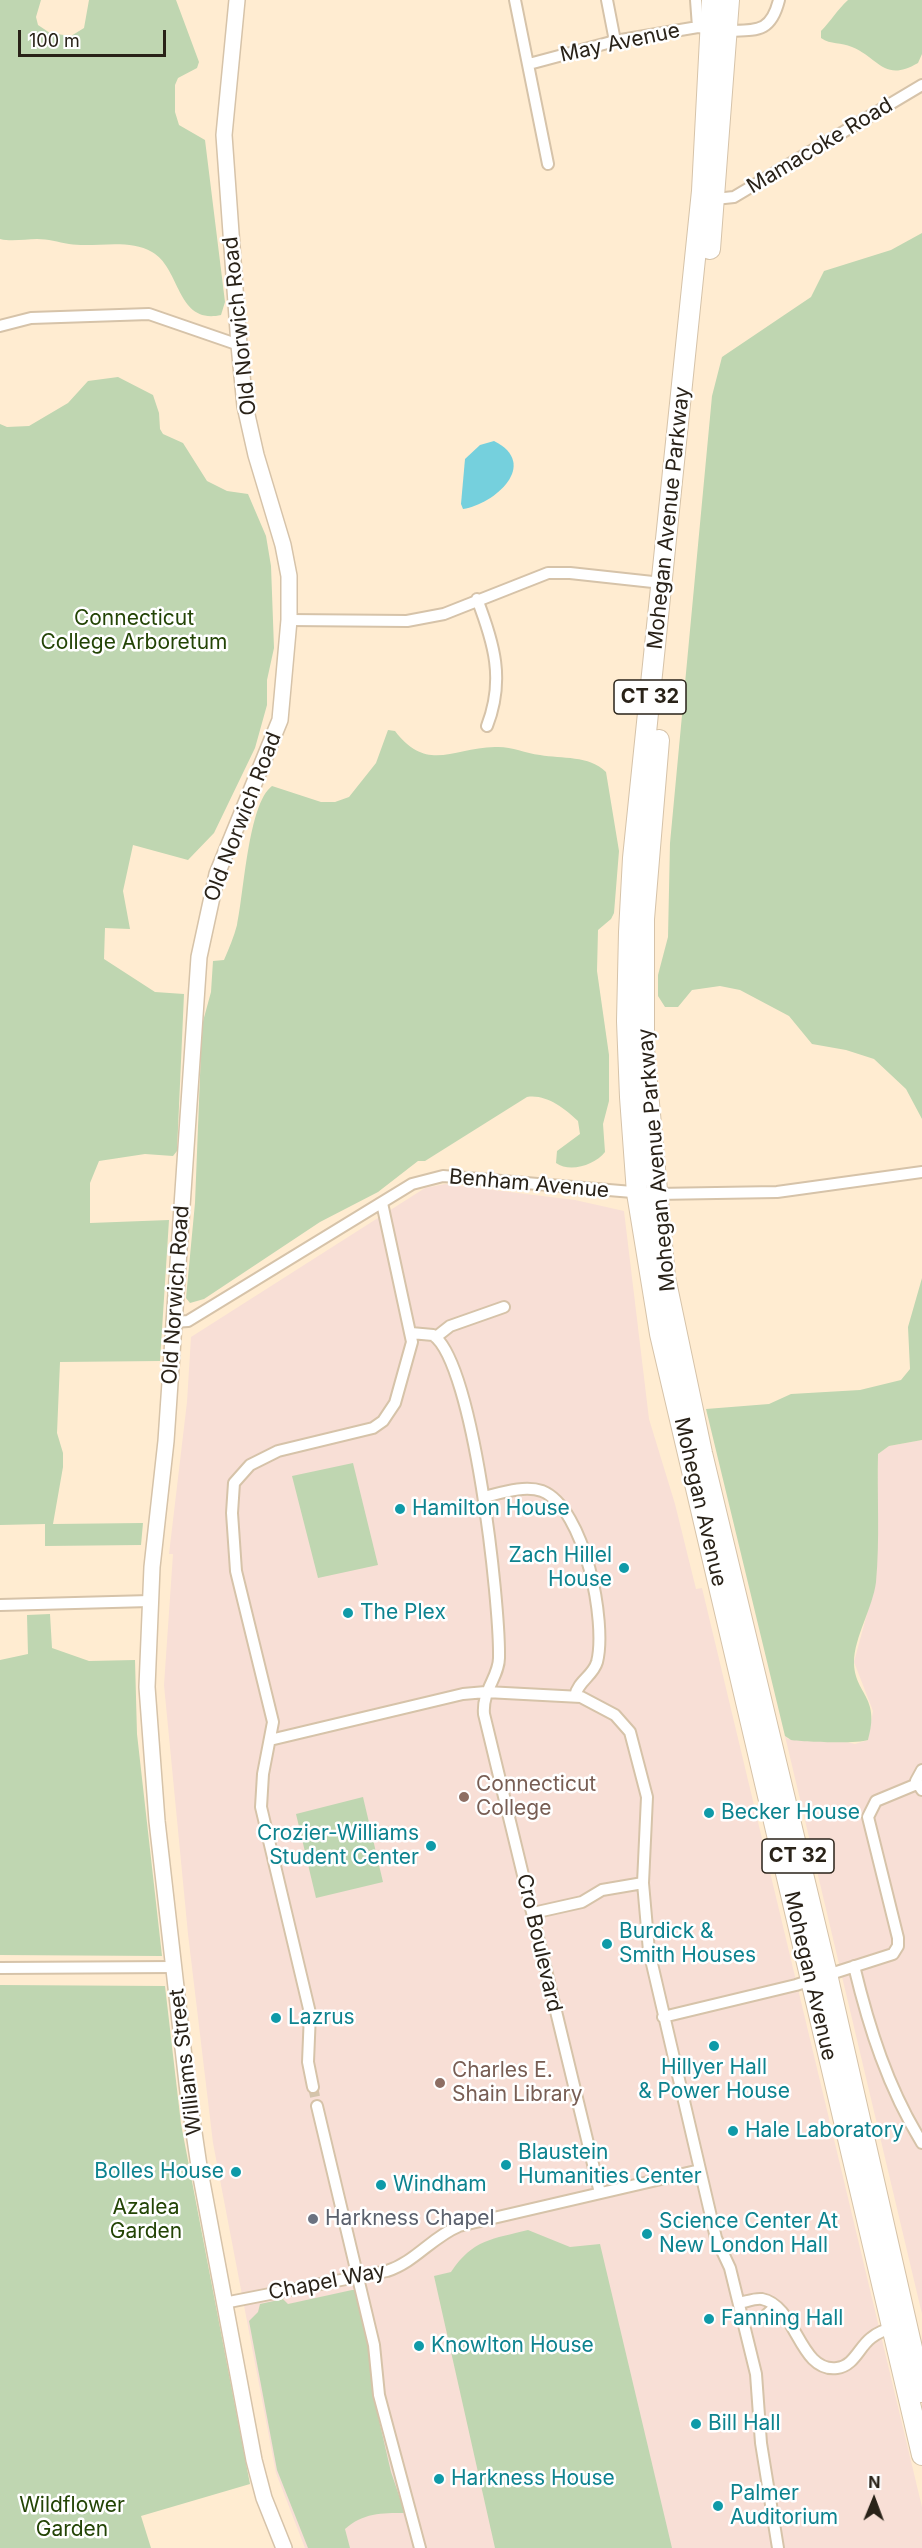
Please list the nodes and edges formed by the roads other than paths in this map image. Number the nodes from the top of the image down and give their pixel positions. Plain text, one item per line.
1 (237, 0) edge
2 (514, 0) edge
3 (607, 0) edge
4 (696, 0) edge
5 (712, 0) edge
6 (729, 0) edge
7 (778, 0) edge
8 (713, 29) junction
9 (615, 41) junction
10 (529, 64) junction
11 (922, 85) edge
12 (548, 164) dead end
13 (715, 199) junction
14 (0, 326) edge
15 (239, 345) junction
16 (662, 584) junction
17 (477, 599) junction
18 (289, 620) junction
19 (487, 726) dead end
20 (922, 1172) edge
21 (647, 1194) junction
22 (382, 1203) junction
23 (504, 1306) dead end
24 (174, 1322) junction
25 (411, 1333) junction
26 (436, 1338) junction
27 (681, 1389) joint
28 (484, 1497) junction
29 (152, 1567) joint
30 (150, 1601) junction
31 (0, 1605) edge
32 (486, 1692) junction
33 (575, 1696) junction
34 (270, 1740) junction
35 (922, 1770) edge
36 (920, 1787) edge
37 (643, 1883) junction
38 (533, 1913) junction
39 (854, 1966) junction
40 (175, 1967) junction
41 (0, 1968) edge
42 (819, 1977) junction
43 (663, 2017) junction
44 (313, 2087) tunnel mouth
45 (317, 2106) tunnel mouth
46 (922, 2143) edge
47 (700, 2170) junction
48 (600, 2193) junction
49 (358, 2277) junction
50 (224, 2303) junction
51 (739, 2304) junction
52 (775, 2307) junction
53 (743, 2322) junction
54 (899, 2326) junction
55 (922, 2392) edge
56 (922, 2455) edge
57 (284, 2548) edge
58 (420, 2548) edge
59 (778, 2548) edge

1 - 15 street, Old Norwich Road
2 - 10 street
3 - 9 street
4 - 8 street
5 - 8 highway, Mohegan Avenue Parkway / CT 32
6 - 8 highway, Mohegan Avenue Parkway / CT 32
7 - 8 street, May Avenue
8 - 9 street, May Avenue
8 - 13 highway, Mohegan Avenue Parkway / CT 32
8 - 16 highway, Mohegan Avenue Parkway / CT 32
9 - 10 street, May Avenue
10 - 12 street
11 - 13 street, Mamacoke Road
13 - 21 highway, Mohegan Avenue Parkway / CT 32
14 - 15 street
15 - 18 street, Old Norwich Road
16 - 17 street
16 - 21 highway, Mohegan Avenue Parkway / CT 32
17 - 18 street
17 - 19 street
18 - 24 street, Old Norwich Road
20 - 21 street, Benham Avenue
21 - 22 street, Benham Avenue
21 - 27 highway, Mohegan Avenue Parkway / CT 32
22 - 24 street, Benham Avenue
22 - 25 street
23 - 26 street
24 - 29 street, Old Norwich Road
25 - 26 street
25 - 34 street
26 - 28 street
27 - 42 highway, Mohegan Avenue / CT 32
28 - 32 street
28 - 33 street
29 - 30 street, Williams Street
30 - 31 street
30 - 40 street, Williams Street
32 - 33 street
32 - 34 street
32 - 38 street, Cro Boulevard
33 - 37 street
34 - 44 street
35 - 36 street
36 - 39 street
37 - 38 street
37 - 43 street
38 - 48 street, Cro Boulevard
39 - 42 street
39 - 46 street
40 - 41 street
40 - 50 street, Williams Street
42 - 43 street
42 - 54 highway, Mohegan Avenue / CT 32
43 - 47 street
45 - 49 street
47 - 48 street, Chapel Way
47 - 51 street
48 - 49 street, Chapel Way
49 - 50 street, Chapel Way
49 - 58 street
50 - 57 street, Williams Street
51 - 52 street
51 - 53 street
52 - 53 street
52 - 54 street
53 - 59 street
54 - 55 highway, Mohegan Avenue / CT 32
54 - 56 highway, Mohegan Avenue / CT 32

